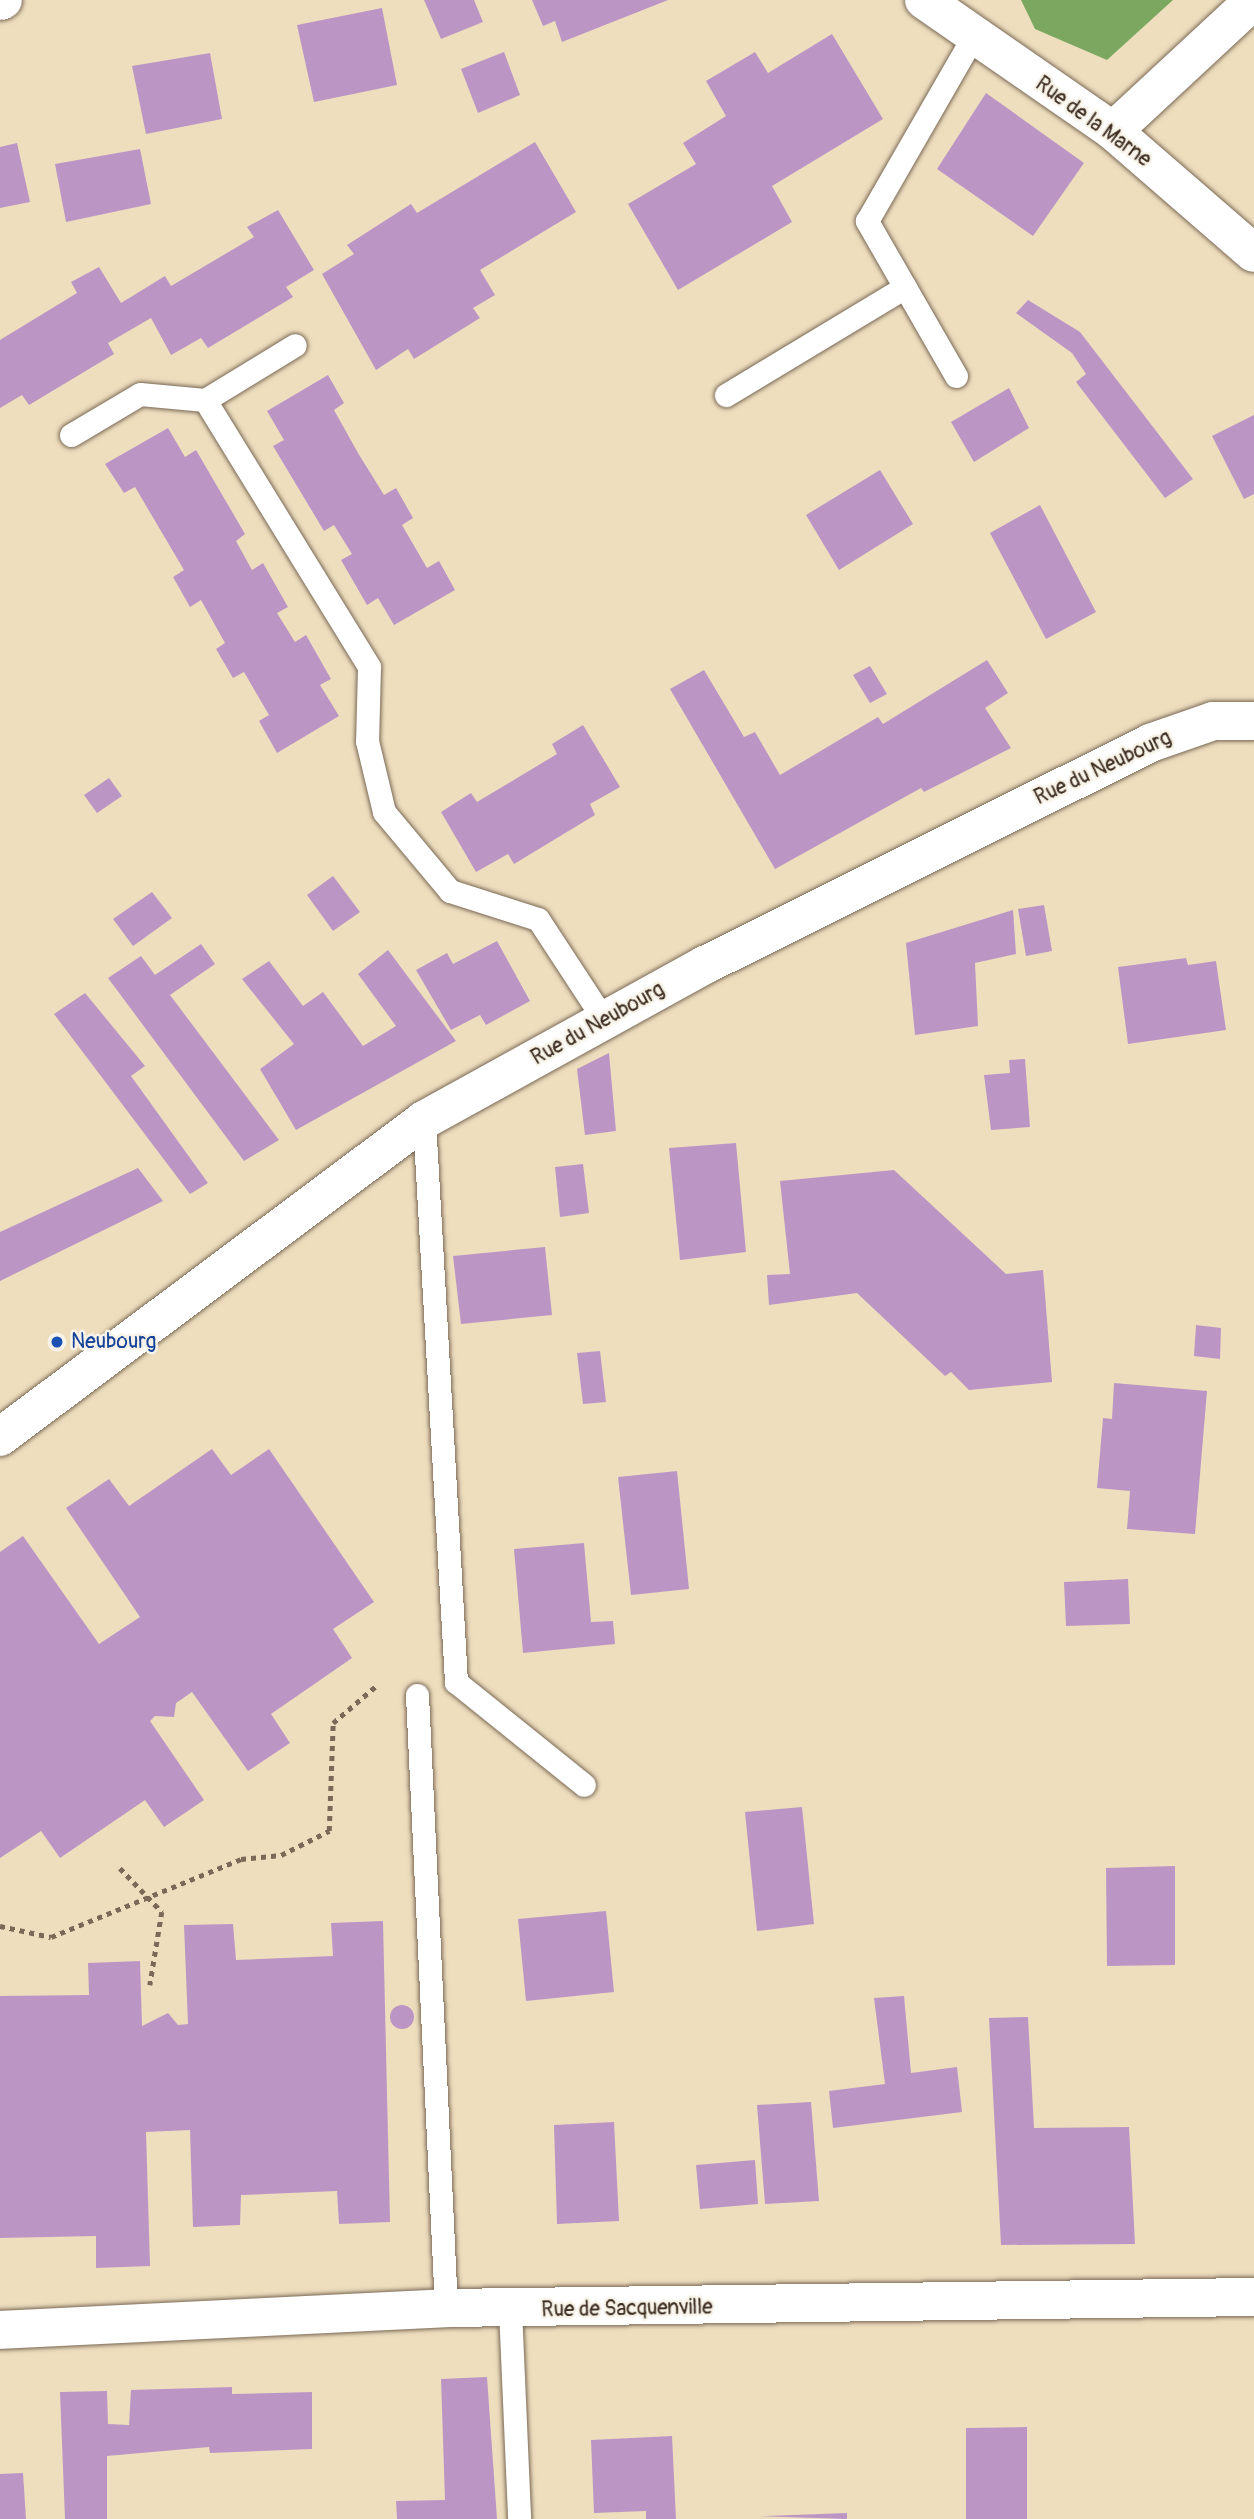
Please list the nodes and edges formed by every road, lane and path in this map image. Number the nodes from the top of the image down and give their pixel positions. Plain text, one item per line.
1 (925, 0) edge
2 (1254, 0) edge
3 (974, 35) junction
4 (1113, 131) junction
5 (1254, 253) edge
6 (905, 286) junction
7 (295, 345) dead end
8 (956, 376) dead end
9 (726, 395) dead end
10 (205, 400) junction
11 (71, 436) dead end
12 (1254, 720) edge
13 (604, 1020) junction
14 (424, 1120) junction
15 (0, 1437) edge
16 (416, 1695) joint
17 (584, 1785) dead end
18 (120, 1868) dead end
19 (152, 1896) junction
20 (0, 1926) edge
21 (150, 1985) dead end
22 (1254, 2297) edge
23 (446, 2308) junction
24 (510, 2309) junction
25 (0, 2330) edge
26 (519, 2519) edge

1 - 3 street, Rue de la Marne
2 - 4 street
3 - 4 street, Rue de la Marne
3 - 6 lane
4 - 5 street, Rue de la Marne
6 - 8 lane
6 - 9 lane
7 - 10 lane
10 - 11 lane
10 - 13 lane
12 - 13 street, Rue du Neubourg
13 - 14 street, Rue du Neubourg
14 - 15 street, Rue du Neubourg
14 - 17 lane
16 - 19 path
16 - 23 lane
18 - 19 path
19 - 20 path
19 - 21 path
22 - 24 street, Rue de Sacquenville
23 - 24 street, Rue de Sacquenville
23 - 25 street, Rue de Sacquenville
24 - 26 lane

